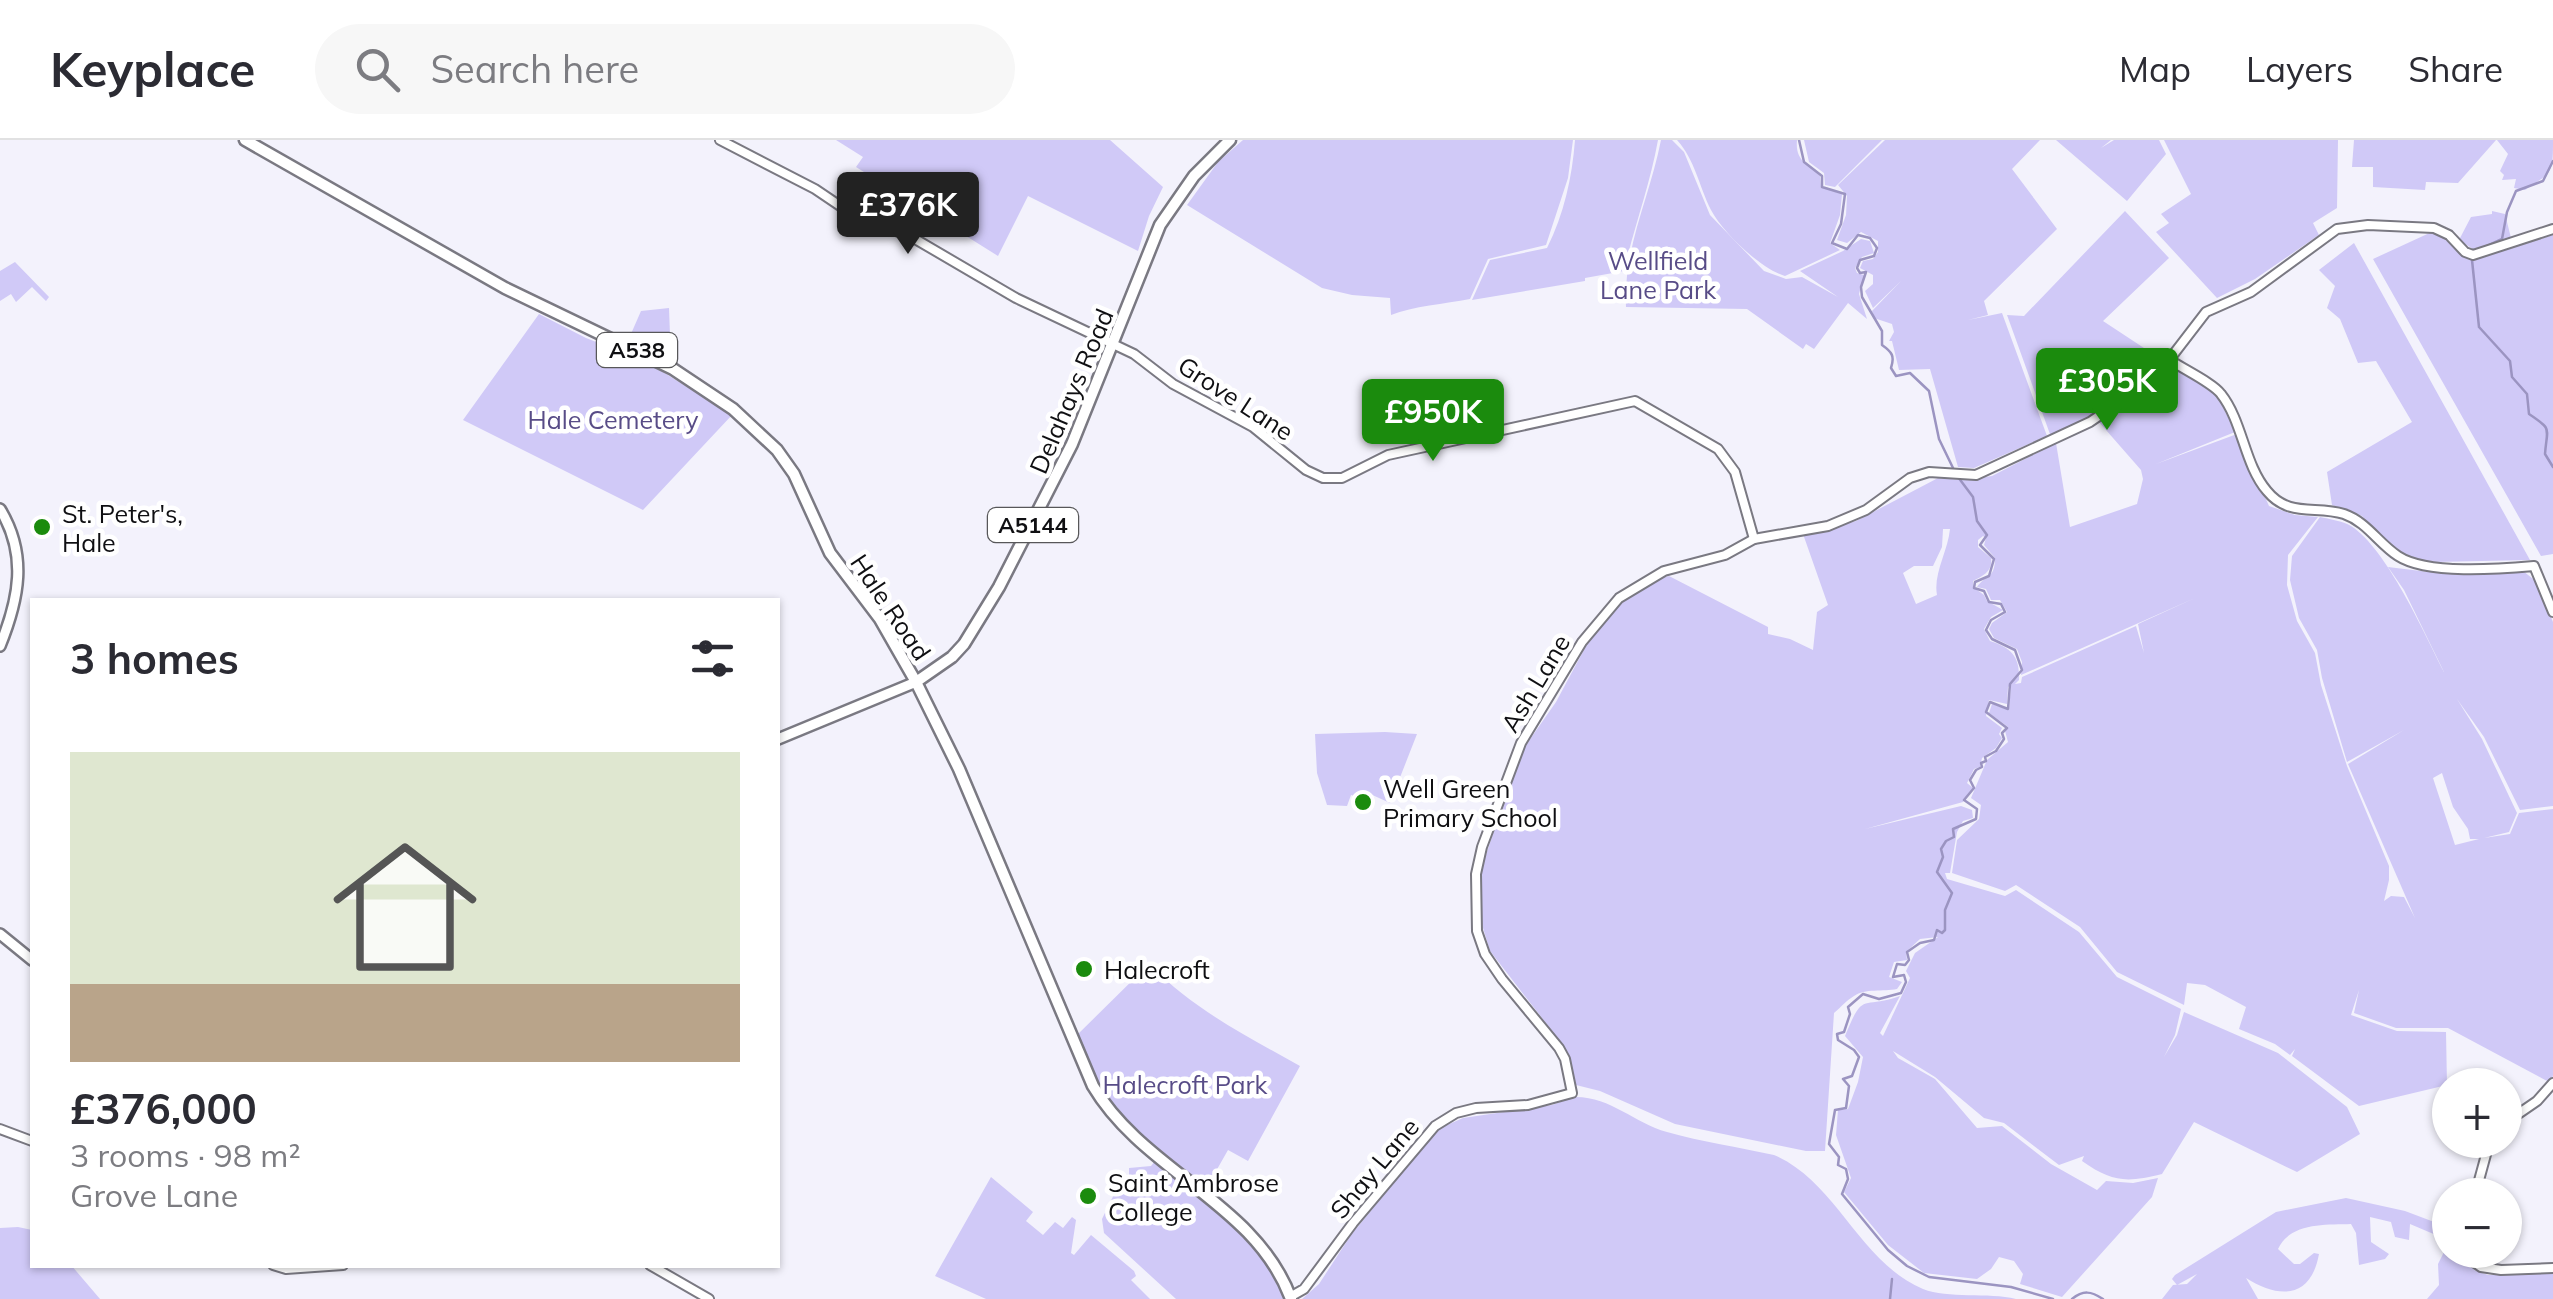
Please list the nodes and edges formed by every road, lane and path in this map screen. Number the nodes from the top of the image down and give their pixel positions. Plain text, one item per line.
1 (245, 140) edge
2 (720, 140) edge
3 (1230, 140) edge
4 (2553, 229) edge
5 (1113, 344) junction
6 (2170, 360) junction
7 (0, 509) edge
8 (1754, 539) junction
9 (2553, 612) edge
10 (0, 646) edge
11 (916, 682) junction
12 (780, 738) edge
13 (0, 934) edge
14 (30, 958) edge
15 (2553, 1083) edge
16 (1572, 1093) joint
17 (2522, 1111) edge
18 (0, 1128) edge
19 (30, 1141) edge
20 (281, 1268) edge
21 (309, 1268) edge
22 (655, 1268) edge
23 (2488, 1268) edge
24 (2553, 1268) edge
25 (1291, 1298) edge
26 (709, 1299) edge

1 - 11 main road, Hale Road / A538
2 - 5 street, Grove Lane
3 - 5 main road, Delahays Road / A5144
4 - 6 street, Ash Lane
5 - 8 street, Grove Lane
5 - 11 main road, Delahays Road / A5144
6 - 8 street, Ash Lane
6 - 9 street
7 - 10 main road
8 - 16 street, Ash Lane
11 - 12 main road
11 - 25 main road, Hale Road / A538
13 - 14 main road
15 - 17 street
16 - 25 street, Shay Lane
18 - 19 street
20 - 21 street
22 - 26 street
23 - 24 street

